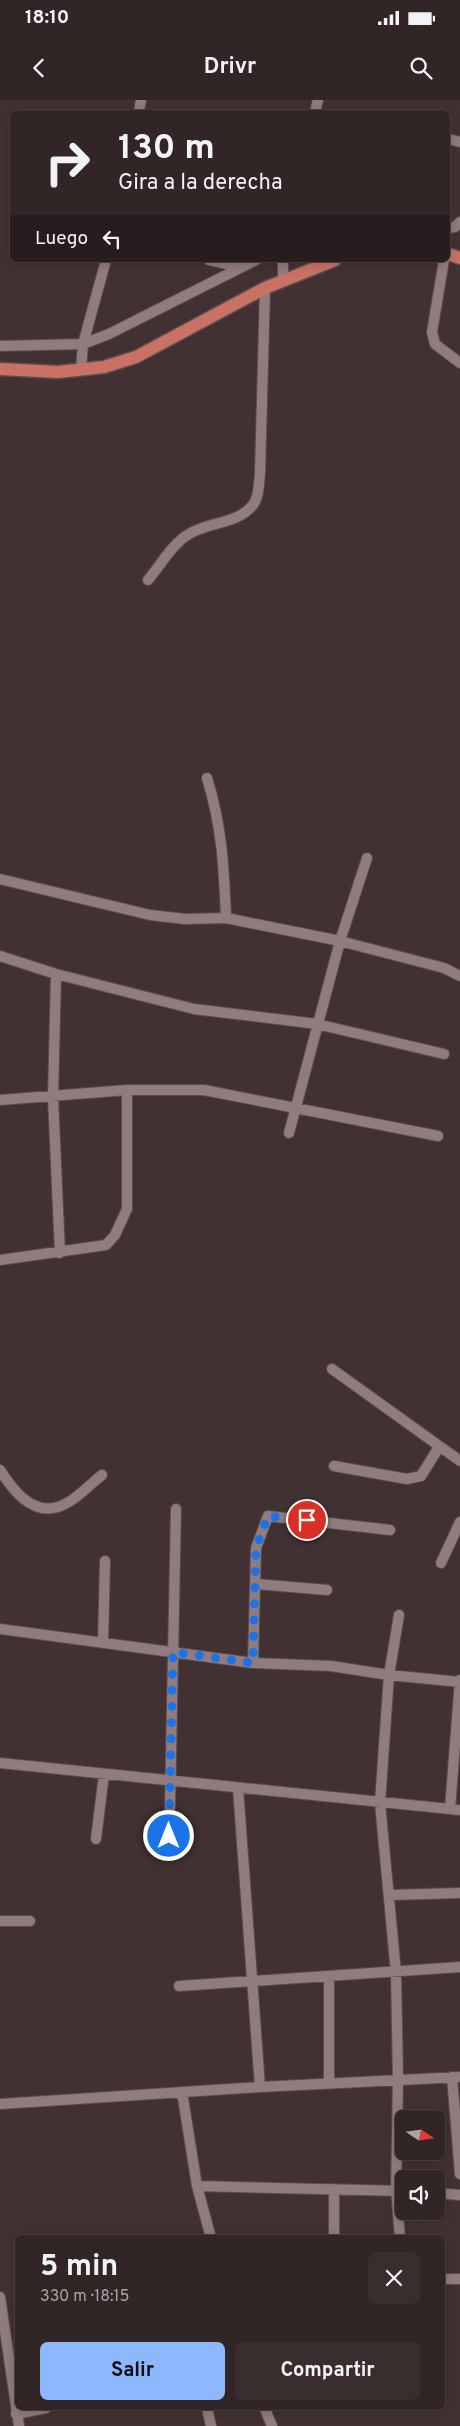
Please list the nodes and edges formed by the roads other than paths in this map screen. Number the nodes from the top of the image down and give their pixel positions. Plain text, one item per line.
1 (105, 262) edge
2 (218, 262) edge
3 (251, 262) edge
4 (283, 262) edge
5 (330, 262) edge
6 (444, 262) edge
7 (240, 267) junction
8 (283, 280) junction
9 (265, 288) junction
10 (83, 344) junction
11 (0, 346) edge
12 (460, 364) edge
13 (0, 369) edge
14 (81, 370) junction
15 (148, 580) dead end
16 (207, 778) dead end
17 (367, 858) dead end
18 (0, 879) edge
19 (226, 918) junction
20 (340, 941) junction
21 (0, 956) edge
22 (56, 974) junction
23 (460, 976) edge
24 (317, 1024) junction
25 (444, 1054) dead end
26 (127, 1090) junction
27 (53, 1098) junction
28 (0, 1100) edge
29 (295, 1108) junction
30 (289, 1133) dead end
31 (438, 1136) dead end
32 (60, 1253) junction
33 (0, 1260) edge
34 (332, 1369) dead end
35 (439, 1447) junction
36 (460, 1461) edge
37 (334, 1466) dead end
38 (0, 1470) edge
39 (102, 1475) dead end
40 (176, 1509) dead end
41 (460, 1522) edge
42 (390, 1530) dead end
43 (106, 1561) dead end
44 (441, 1563) dead end
45 (256, 1584) junction
46 (327, 1590) dead end
47 (398, 1615) dead end
48 (0, 1629) edge
49 (102, 1644) junction
50 (173, 1652) junction
51 (253, 1663) junction
52 (390, 1676) junction
53 (460, 1682) edge
54 (0, 1763) edge
55 (104, 1774) junction
56 (169, 1780) junction
57 (238, 1788) junction
58 (380, 1803) junction
59 (455, 1809) edge
60 (96, 1839) dead end
61 (169, 1855) dead end
62 (460, 1894) edge
63 (389, 1896) junction
64 (0, 1921) edge
65 (30, 1921) dead end
66 (460, 1967) edge
67 (396, 1972) junction
68 (329, 1978) junction
69 (252, 1982) junction
70 (179, 1986) dead end
71 (456, 2077) edge
72 (398, 2079) junction
73 (329, 2083) junction
74 (260, 2087) junction
75 (182, 2092) junction
76 (0, 2104) edge
77 (400, 2170) edge
78 (460, 2174) edge
79 (197, 2186) junction
80 (334, 2189) junction
81 (395, 2190) edge
82 (445, 2194) edge
83 (460, 2195) edge
84 (400, 2220) edge
85 (210, 2235) edge
86 (334, 2235) edge
87 (400, 2235) edge
88 (445, 2279) edge
89 (460, 2279) edge
90 (0, 2298) edge
91 (15, 2337) edge
92 (6, 2340) junction
93 (15, 2407) edge
94 (15, 2410) edge
95 (36, 2410) edge
96 (207, 2410) edge
97 (265, 2410) edge
98 (16, 2414) junction
99 (18, 2426) edge
100 (211, 2426) edge
101 (272, 2426) edge

1 - 10 street
2 - 7 street
3 - 7 street
4 - 8 street
5 - 8 main road
6 - 12 street
7 - 10 street
8 - 9 main road
9 - 14 main road
9 - 15 street
10 - 11 street
10 - 14 street
13 - 14 main road
16 - 19 street
17 - 20 street
18 - 19 street
19 - 20 street
20 - 23 street
20 - 24 street
21 - 22 street
22 - 24 street
22 - 27 street
24 - 25 street
24 - 29 street
26 - 27 street
26 - 29 street
26 - 32 street
27 - 28 street
27 - 32 street
29 - 30 street
29 - 31 street
32 - 33 street
34 - 35 street
35 - 36 street
35 - 37 street
38 - 39 street
40 - 50 street
41 - 44 street
42 - 45 street
43 - 49 street
45 - 46 street
45 - 51 street
47 - 52 street
48 - 49 street
49 - 50 street
50 - 51 street
50 - 56 street
51 - 52 street
52 - 53 street
52 - 58 street
53 - 59 street
54 - 55 street
55 - 56 street
55 - 60 street
56 - 57 street
56 - 61 street
57 - 58 street
57 - 69 street
58 - 59 street
58 - 63 street
62 - 63 street
63 - 67 street
64 - 65 street
66 - 67 street
67 - 68 street
67 - 72 street
68 - 69 street
68 - 73 street
69 - 70 street
69 - 74 street
71 - 72 street
71 - 78 street
72 - 73 street
72 - 77 street
73 - 74 street
74 - 75 street
75 - 76 street
75 - 79 street
79 - 80 street
79 - 85 street
80 - 81 street
80 - 86 street
82 - 83 street
84 - 87 street
88 - 89 street
90 - 92 street
91 - 92 street
92 - 93 street
94 - 98 street
95 - 98 street
96 - 100 street
97 - 101 street
98 - 99 street

